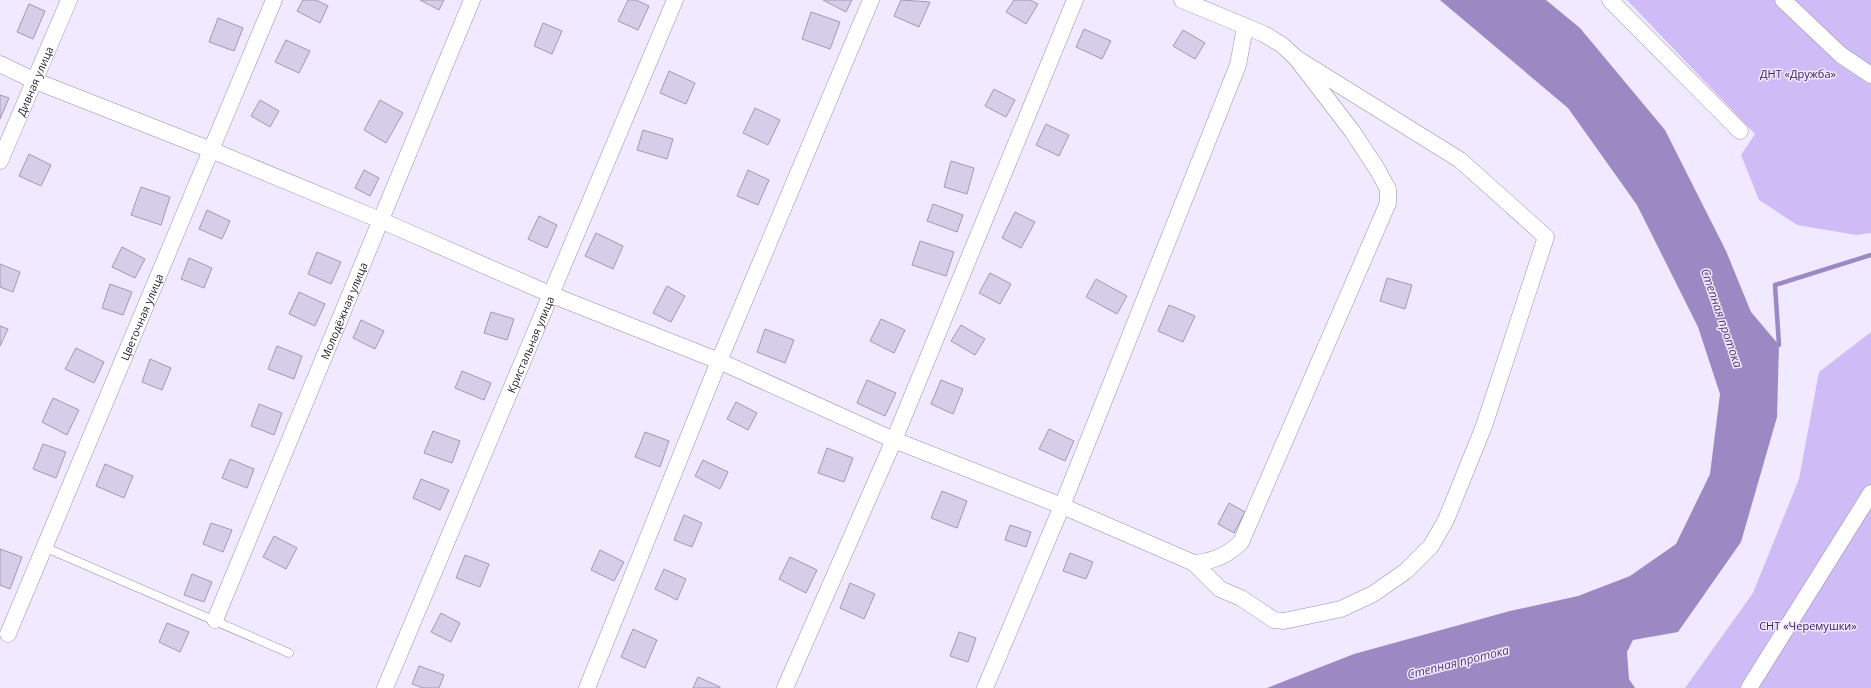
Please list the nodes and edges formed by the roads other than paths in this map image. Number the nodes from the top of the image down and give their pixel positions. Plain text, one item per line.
1 (69, 0) edge
2 (274, 0) edge
3 (472, 0) edge
4 (675, 0) edge
5 (871, 0) edge
6 (1075, 0) edge
7 (1182, 0) edge
8 (1610, 0) edge
9 (1789, 2) edge
10 (1245, 27) junction
11 (1296, 58) junction
12 (0, 64) edge
13 (1871, 74) edge
14 (33, 80) junction
15 (1740, 131) dead end
16 (211, 150) junction
17 (0, 161) edge
18 (380, 220) junction
19 (552, 294) junction
20 (719, 361) junction
21 (894, 440) junction
22 (1871, 493) edge
23 (1062, 506) junction
24 (44, 547) junction
25 (1194, 563) junction
26 (215, 620) junction
27 (8, 634) dead end
28 (289, 653) dead end
29 (385, 688) edge
30 (587, 688) edge
31 (785, 688) edge
32 (985, 688) edge
33 (1749, 688) edge

1 - 14 street, Дивная улица
2 - 16 street, Цветочная улица
3 - 18 street, Молодёжная улица
4 - 19 street, Кристальная улица
5 - 20 street
6 - 21 street
7 - 10 street
8 - 15 street
9 - 13 street
10 - 11 street
10 - 23 street
11 - 25 street
11 - 25 street
12 - 14 street
14 - 16 street
14 - 17 street, Дивная улица
16 - 18 street
16 - 24 street, Цветочная улица
18 - 19 street
18 - 26 street, Молодёжная улица
19 - 20 street
19 - 29 street, Кристальная улица
20 - 21 street
20 - 30 street
21 - 23 street
21 - 31 street
22 - 33 street
23 - 25 street
23 - 32 street
24 - 26 lane
24 - 27 street, Цветочная улица
26 - 28 lane

